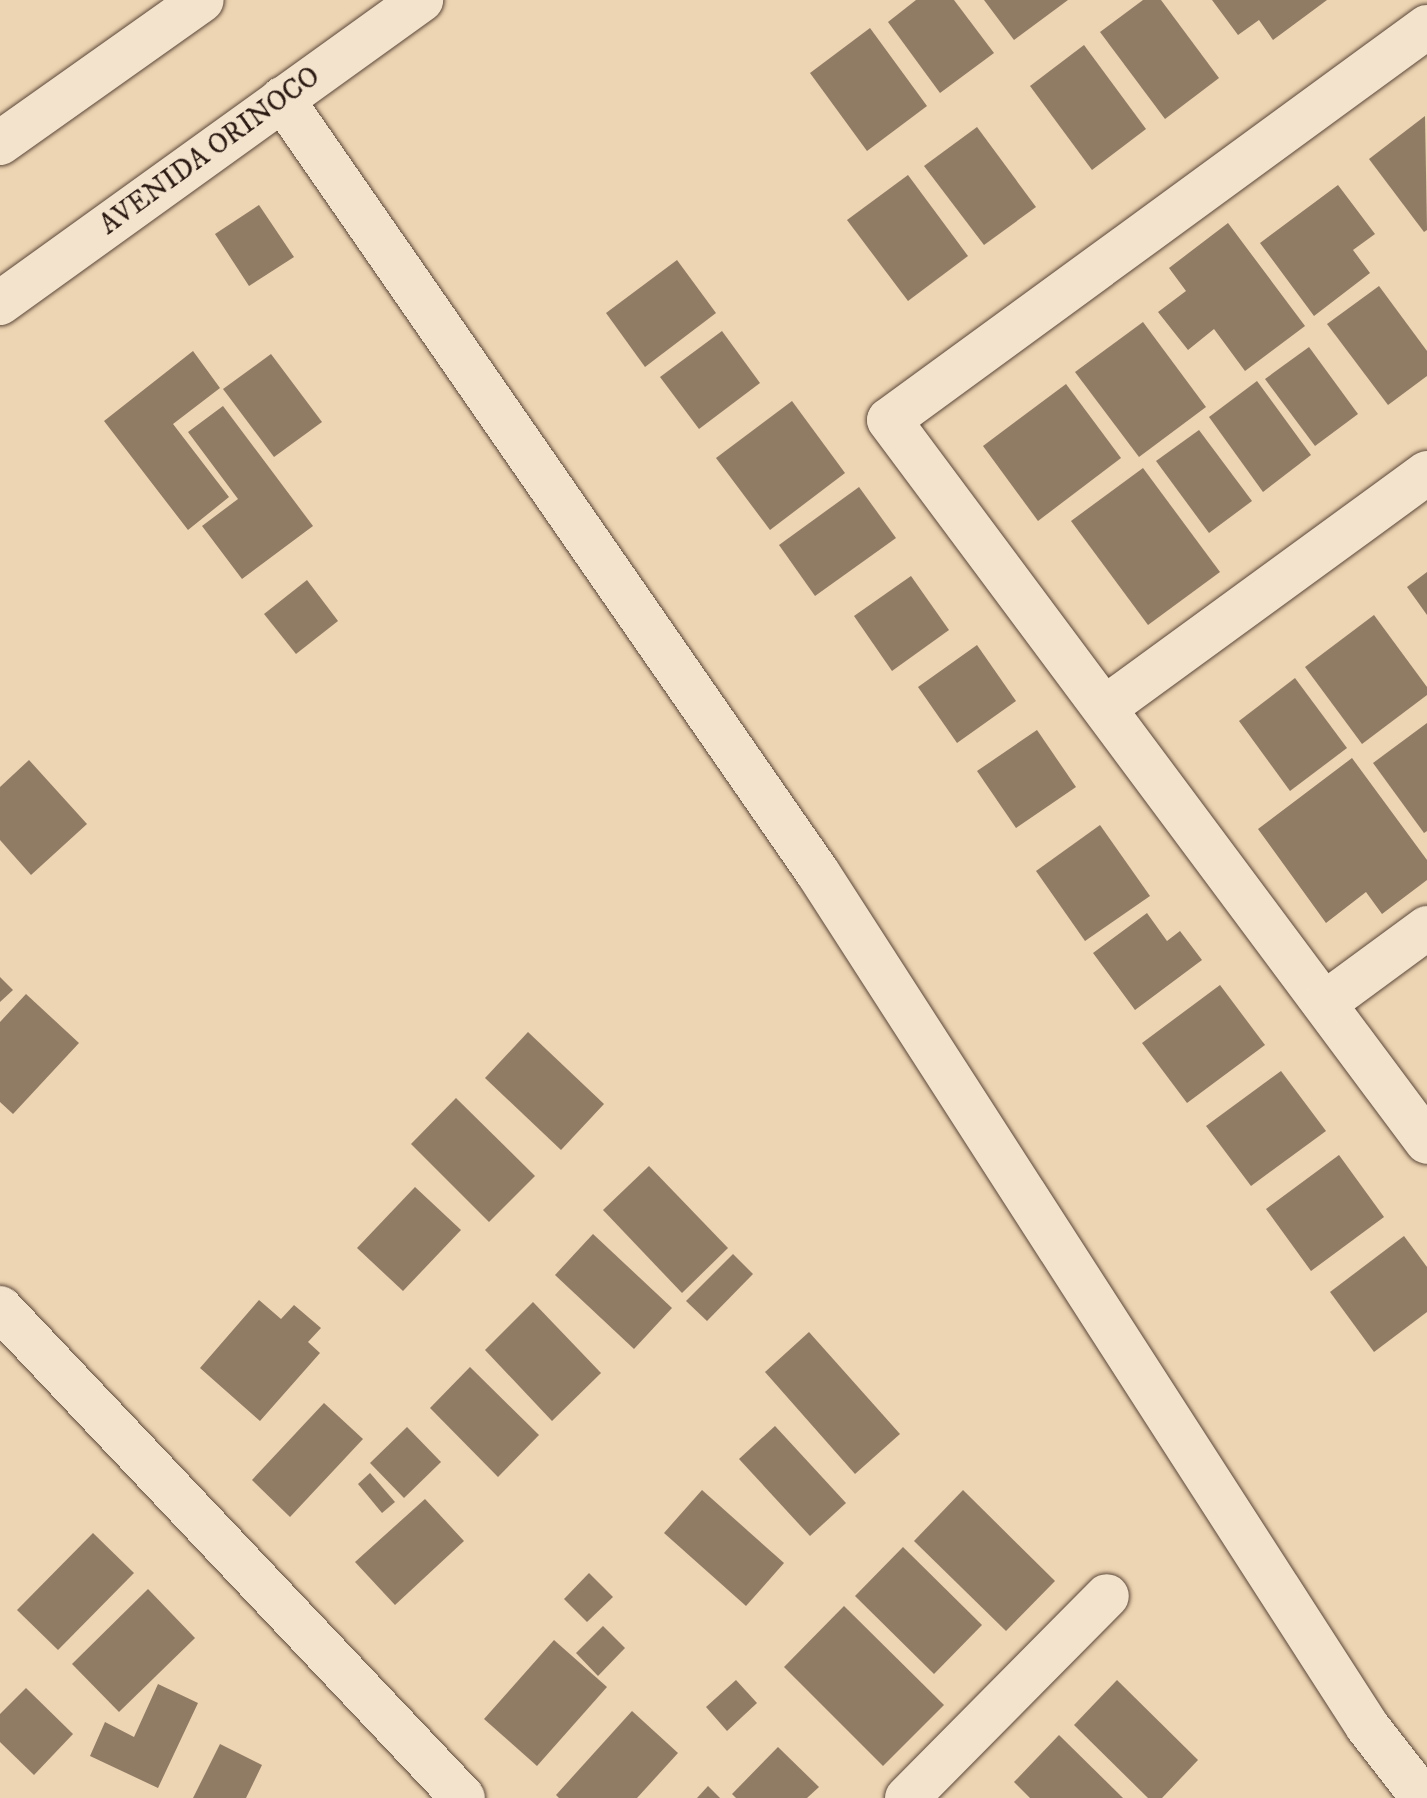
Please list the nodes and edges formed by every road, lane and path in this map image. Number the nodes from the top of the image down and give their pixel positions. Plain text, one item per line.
1 (202, 0) edge
2 (421, 0) edge
3 (1427, 27) edge
4 (282, 99) junction
5 (0, 143) edge
6 (0, 303) edge
7 (1427, 473) edge
8 (1106, 707) junction
9 (1427, 928) edge
10 (1325, 1003) junction
11 (1427, 1142) edge
12 (0, 1308) edge
13 (1107, 1596) dead end
14 (463, 1798) edge
15 (907, 1798) edge
16 (1423, 1798) edge

1 - 5 street
2 - 4 street, AVENIDA ORINOCO
3 - 8 street
4 - 6 street, AVENIDA ORINOCO
4 - 16 street
7 - 8 street
8 - 10 street
9 - 10 street
10 - 11 street
12 - 14 street
13 - 15 street

